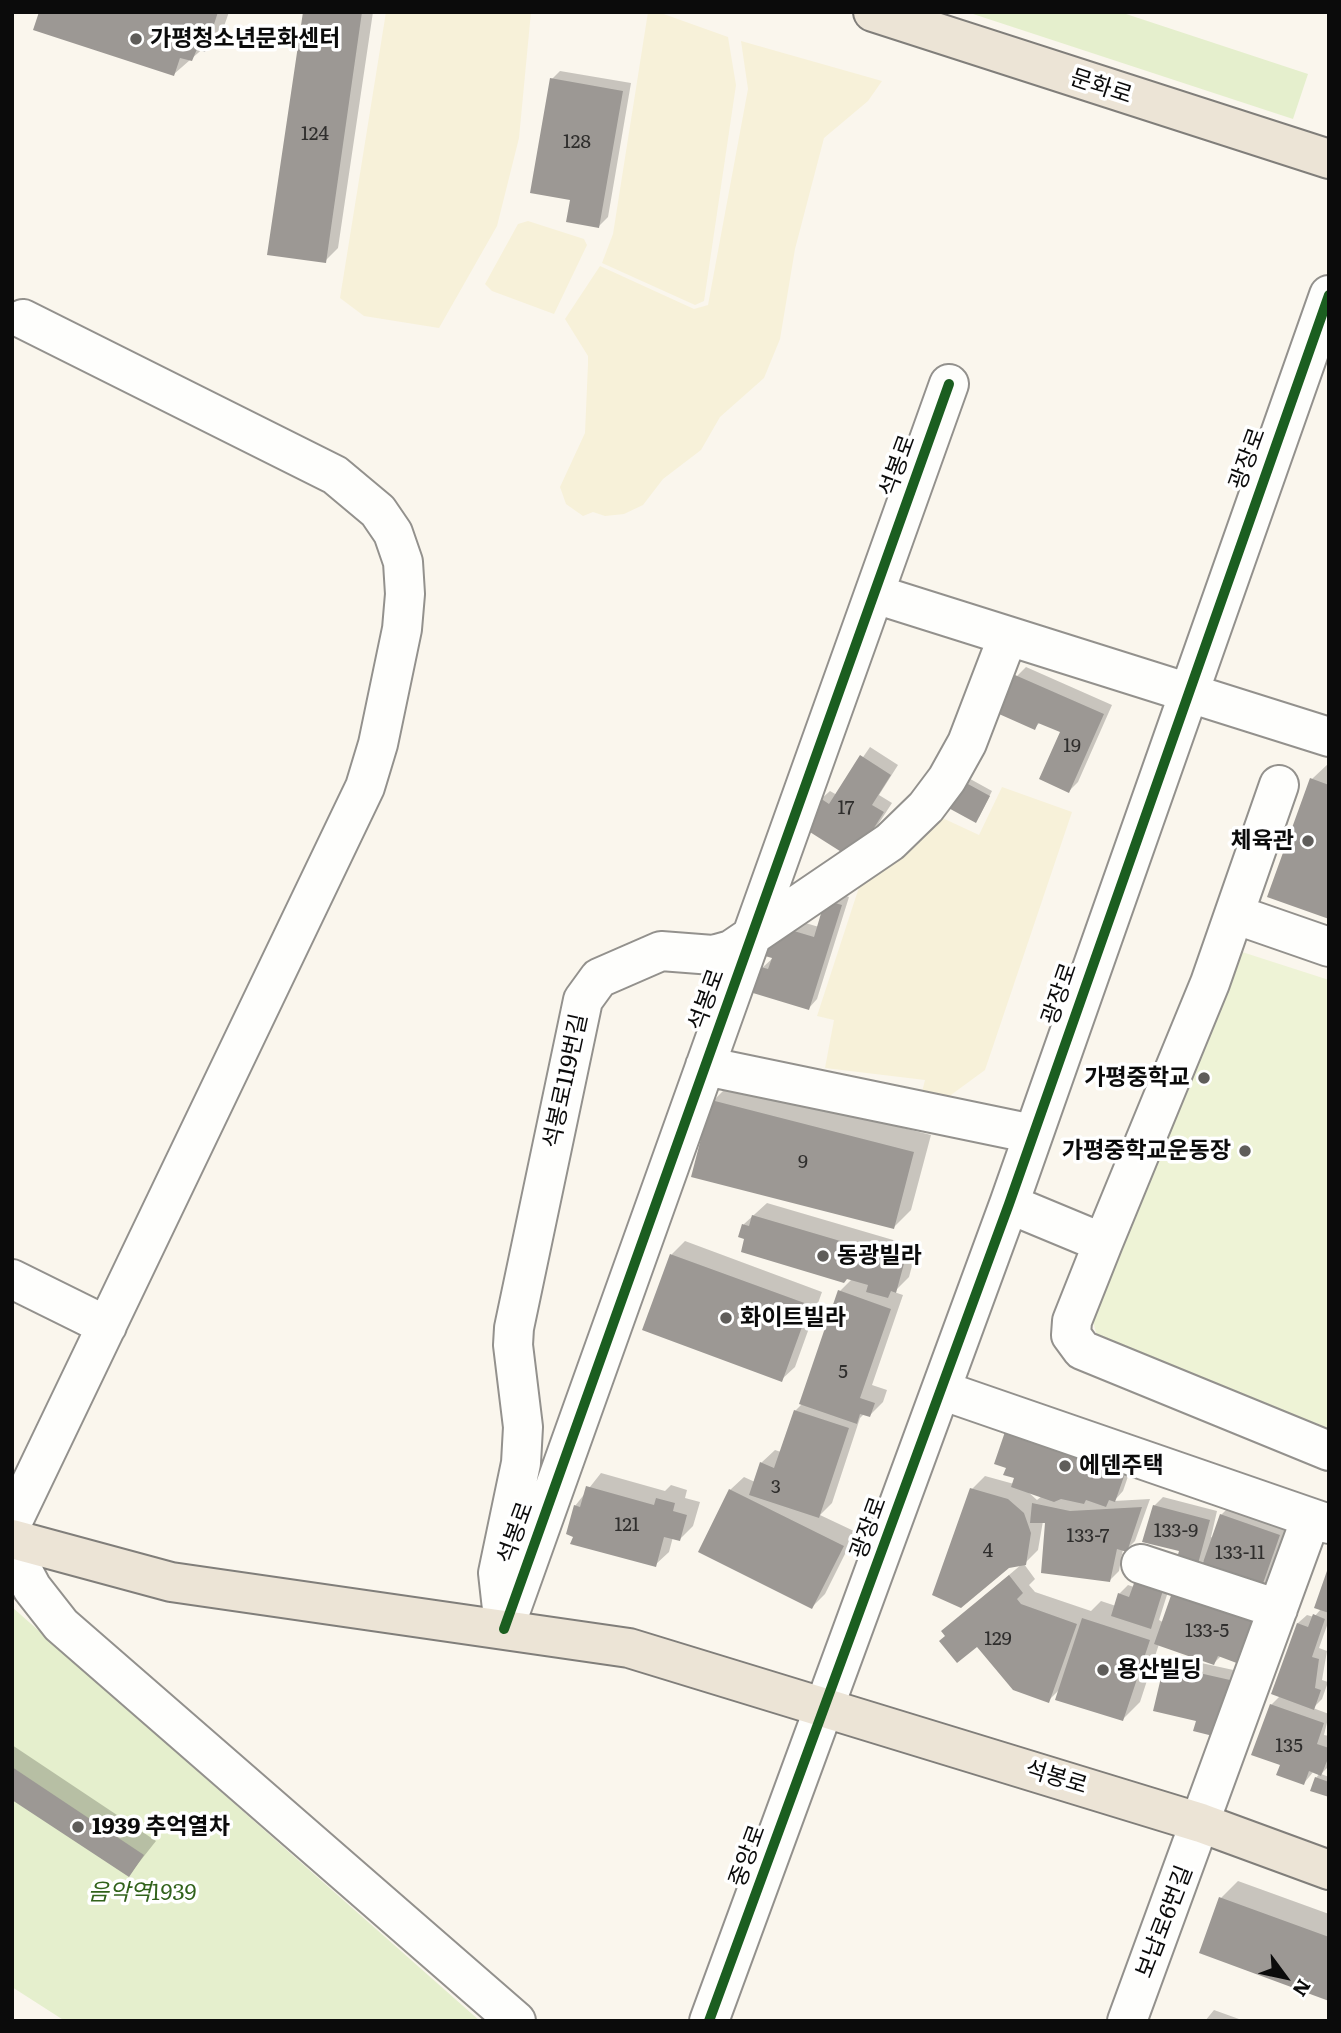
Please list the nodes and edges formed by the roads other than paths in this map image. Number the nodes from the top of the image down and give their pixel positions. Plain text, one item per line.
1 (873, 12) edge
2 (1329, 159) edge
3 (1329, 295) edge
4 (23, 319) dead end
5 (949, 384) dead end
6 (874, 594) junction
7 (1008, 636) junction
8 (1187, 692) junction
9 (1329, 737) edge
10 (1279, 785) dead end
11 (1234, 914) junction
12 (751, 939) junction
13 (1329, 947) edge
14 (705, 1066) junction
15 (1033, 1134) junction
16 (1009, 1204) junction
17 (1103, 1243) junction
18 (12, 1279) edge
19 (107, 1326) junction
20 (941, 1390) junction
21 (1329, 1451) edge
22 (1320, 1521) edge
23 (12, 1523) edge
24 (12, 1539) edge
25 (12, 1549) edge
26 (1141, 1564) dead end
27 (1278, 1609) junction
28 (504, 1629) junction
29 (826, 1707) junction
30 (1201, 1823) junction
31 (1329, 1870) edge
32 (516, 2021) edge
33 (709, 2021) edge
34 (1127, 2021) edge

1 - 2 main road, 문화로
3 - 8 street, 광장로
4 - 19 street
5 - 6 street, 석봉로
6 - 7 street
6 - 12 street, 석봉로
7 - 8 street
7 - 12 street, 석봉로119번길
8 - 9 street
8 - 15 street, 광장로
10 - 11 street
11 - 13 street
11 - 17 street
12 - 14 street, 석봉로
12 - 28 street, 석봉로119번길
14 - 15 street, 석봉로
14 - 28 street, 석봉로
15 - 16 street, 광장로
16 - 17 street
16 - 20 street, 광장로
17 - 21 street
18 - 19 street
19 - 23 street
20 - 22 street
20 - 29 street, 광장로
22 - 27 street
24 - 28 main road, 석봉로
25 - 32 street
26 - 27 street
27 - 30 street
28 - 29 main road, 석봉로
29 - 30 main road, 석봉로
29 - 33 street, 중앙로
30 - 31 main road, 석봉로
30 - 34 street, 보납로6번길

